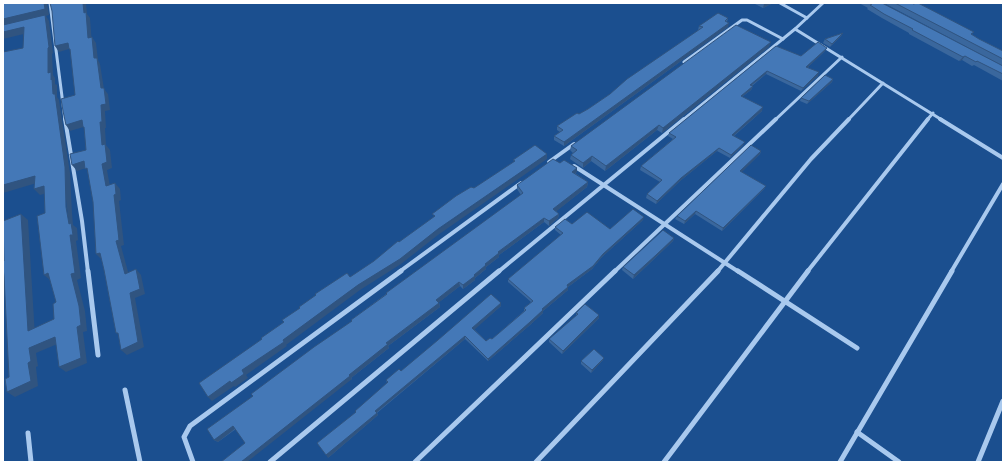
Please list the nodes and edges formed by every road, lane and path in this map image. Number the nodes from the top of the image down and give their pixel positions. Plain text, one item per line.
1 (50, 3) edge
2 (780, 3) edge
3 (822, 3) edge
4 (53, 17) junction
5 (807, 18) junction
6 (46, 19) edge
7 (795, 29) junction
8 (783, 39) junction
9 (842, 57) junction
10 (682, 64) edge
11 (883, 83) junction
12 (933, 113) junction
13 (576, 142) edge
14 (558, 156) junction
15 (1003, 158) edge
16 (564, 160) edge
17 (571, 164) edge
18 (545, 166) edge
19 (526, 180) edge
20 (604, 184) junction
21 (1003, 184) edge
22 (664, 224) junction
23 (726, 263) junction
24 (784, 302) junction
25 (857, 348) dead end
26 (98, 355) dead end
27 (124, 390) dead end
28 (1003, 402) edge
29 (857, 432) junction
30 (28, 433) dead end
31 (31, 462) edge
32 (140, 462) edge
33 (193, 462) edge
34 (270, 462) edge
35 (415, 462) edge
36 (536, 462) edge
37 (664, 462) edge
38 (840, 462) edge
39 (899, 462) edge
40 (978, 462) edge

1 - 4 street
2 - 5 street
3 - 5 street
4 - 6 street
4 - 26 street
5 - 7 street
7 - 8 street
7 - 9 street
8 - 10 street
8 - 20 street
9 - 11 street
9 - 22 street
11 - 12 street
11 - 23 street
12 - 15 street
12 - 24 street
13 - 14 street
14 - 16 street
14 - 18 street
17 - 20 street
19 - 33 street
20 - 22 street
20 - 34 street
21 - 29 street
22 - 23 street
22 - 35 street
23 - 24 street
23 - 36 street
24 - 25 street
24 - 37 street
27 - 32 street
28 - 40 street
29 - 38 street
29 - 39 street
30 - 31 street

